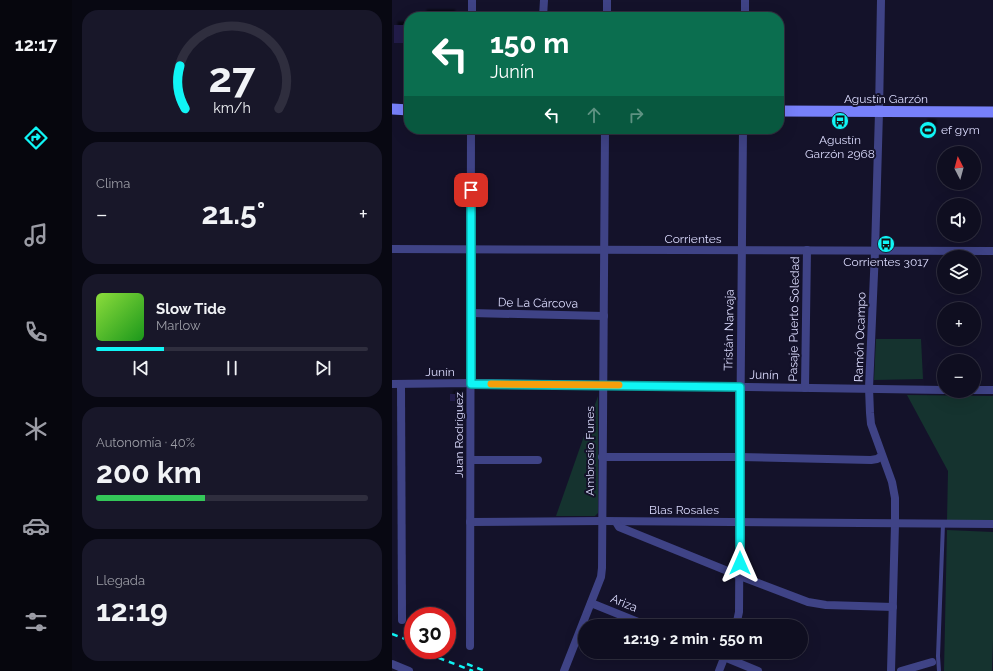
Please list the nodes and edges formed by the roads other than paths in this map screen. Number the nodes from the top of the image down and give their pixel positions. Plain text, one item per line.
1 (472, 0) edge
2 (544, 0) edge
3 (607, 0) edge
4 (745, 0) edge
5 (881, 0) edge
6 (472, 12) edge
7 (543, 12) edge
8 (607, 12) edge
9 (745, 12) edge
10 (392, 110) edge
11 (404, 110) edge
12 (784, 111) edge
13 (879, 112) junction
14 (993, 112) edge
15 (472, 134) edge
16 (605, 134) edge
17 (744, 134) edge
18 (392, 249) edge
19 (470, 250) junction
20 (605, 250) junction
21 (807, 250) junction
22 (743, 251) junction
23 (875, 251) junction
24 (993, 251) edge
25 (471, 313) junction
26 (604, 316) junction
27 (392, 384) edge
28 (402, 384) junction
29 (471, 384) junction
30 (603, 385) junction
31 (740, 387) junction
32 (805, 388) junction
33 (869, 388) junction
34 (937, 390) edge
35 (981, 390) edge
36 (993, 390) edge
37 (882, 456) junction
38 (602, 457) junction
39 (740, 457) junction
40 (470, 460) junction
41 (538, 460) dead end
42 (602, 521) junction
43 (470, 522) junction
44 (616, 522) junction
45 (740, 522) junction
46 (896, 524) junction
47 (943, 524) junction
48 (993, 524) edge
49 (740, 576) junction
50 (591, 603) junction
51 (893, 607) junction
52 (631, 619) edge
53 (738, 619) edge
54 (402, 620) dead end
55 (470, 646) dead end
56 (723, 659) edge
57 (735, 659) edge
58 (932, 662) dead end
59 (392, 664) edge
60 (409, 671) edge
61 (564, 671) edge
62 (719, 671) edge
63 (758, 671) edge
64 (891, 671) edge
65 (901, 671) edge
66 (939, 671) edge

1 - 6 street
2 - 7 street
3 - 8 street
4 - 9 street
5 - 13 street, Ramón Ocampo
10 - 11 main road
12 - 13 main road, Agustín Garzón
13 - 14 main road, Agustín Garzón
13 - 23 street, Ramón Ocampo
15 - 19 street, Juan Rodríguez
16 - 20 street, Ambrosio Funes
17 - 22 street, Tristán Narvaja
18 - 19 street, Corrientes
19 - 20 street, Corrientes
19 - 25 street, Juan Rodríguez
20 - 22 street, Corrientes
20 - 26 street, Ambrosio Funes
21 - 22 street, Corrientes
21 - 23 street, Corrientes
21 - 32 street, Pasaje Puerto Soledad
22 - 31 street, Tristán Narvaja
23 - 24 street, Corrientes
23 - 33 street, Ramón Ocampo
25 - 26 street, De La Cárcova
25 - 29 street, Juan Rodríguez
26 - 30 street, Ambrosio Funes
27 - 28 street, Junín
28 - 29 street, Junín
28 - 54 street
29 - 30 street, Junín
29 - 40 street, Juan Rodríguez
30 - 31 street, Junín
30 - 38 street, Ambrosio Funes
31 - 32 street, Junín
31 - 39 street, Tristán Narvaja
32 - 33 street, Junín
33 - 34 street, Junín
33 - 37 street, Ramón Ocampo
35 - 36 street
37 - 39 street
37 - 46 street, Ramón Ocampo
38 - 39 street
38 - 42 street, Ambrosio Funes
39 - 45 street, Tristán Narvaja
40 - 41 street
40 - 43 street, Juan Rodríguez
42 - 43 street, Blas Rosales
42 - 44 street, Blas Rosales
42 - 50 street, Ambrosio Funes
43 - 55 street, Juan Rodríguez
44 - 45 street, Blas Rosales
44 - 49 street
45 - 46 street, Blas Rosales
45 - 49 street, Tristán Narvaja
46 - 47 street, Blas Rosales
46 - 51 street, Ramón Ocampo
47 - 48 street, Blas Rosales
47 - 66 lane
49 - 51 street
49 - 53 street, Tristán Narvaja
50 - 52 street, Ariza
50 - 61 street, Ambrosio Funes
51 - 64 street, Ramón Ocampo
56 - 62 street
57 - 63 street
58 - 65 street
59 - 60 street

